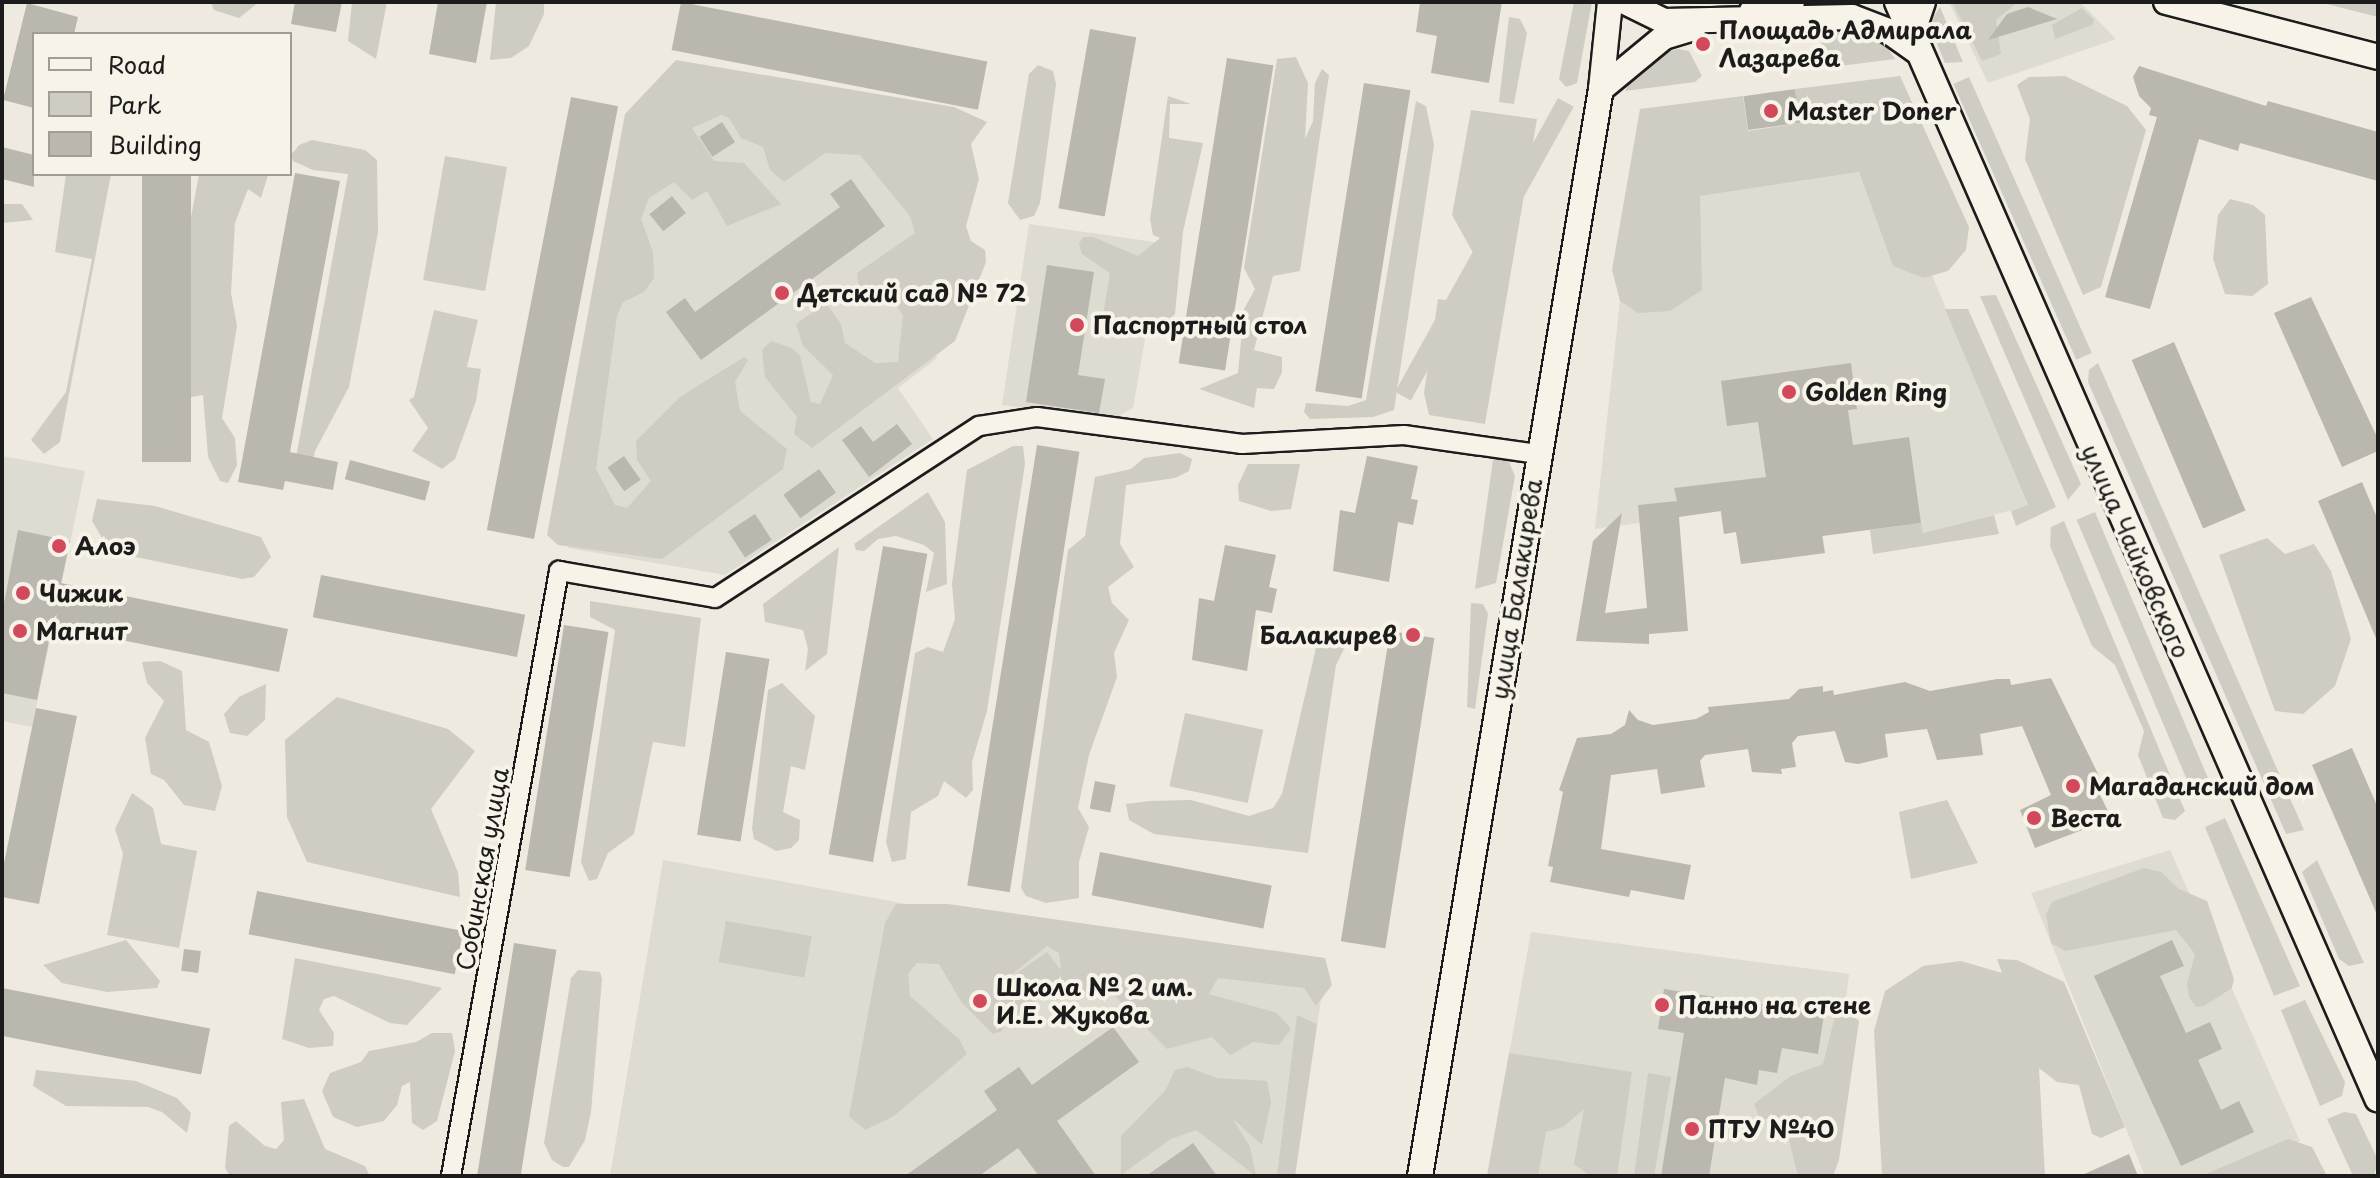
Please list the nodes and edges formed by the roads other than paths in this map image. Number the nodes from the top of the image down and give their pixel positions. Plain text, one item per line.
1 (1610, 2) edge
2 (1625, 2) edge
3 (1754, 2) edge
4 (1792, 2) edge
5 (1898, 2) edge
6 (1923, 2) edge
7 (2166, 2) edge
8 (1723, 18) junction
9 (1916, 44) junction
10 (2378, 57) edge
11 (1601, 89) junction
12 (1538, 454) junction
13 (2378, 1098) edge
14 (451, 1176) edge
15 (1420, 1176) edge

1 - 11 street, улица Балакирева
2 - 8 street
3 - 8 street
4 - 8 street
5 - 9 main road, улица Чайковского
6 - 9 street
7 - 10 street
8 - 9 street
8 - 11 street
9 - 13 main road, улица Чайковского
11 - 12 street, улица Балакирева
12 - 14 street, Собинская улица
12 - 15 street, улица Балакирева

